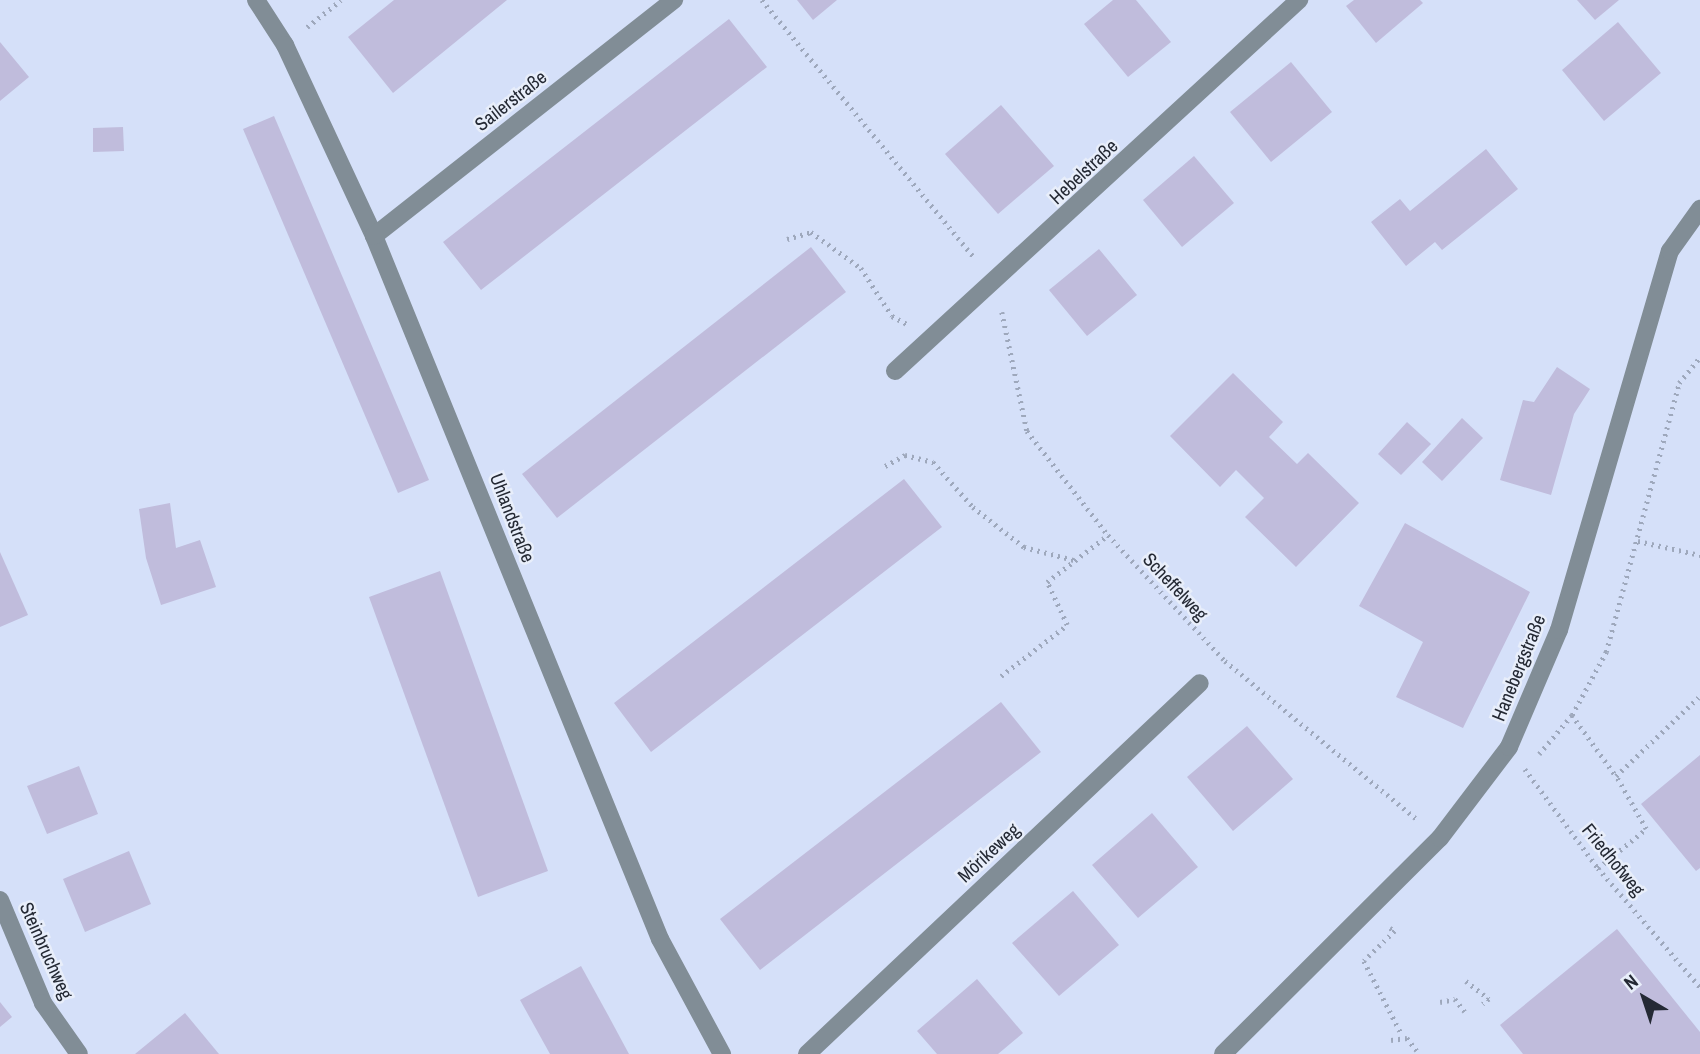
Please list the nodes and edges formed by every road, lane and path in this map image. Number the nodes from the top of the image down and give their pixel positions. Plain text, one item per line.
1 (256, 0) edge
2 (341, 0) edge
3 (674, 0) edge
4 (762, 0) edge
5 (1299, 0) edge
6 (285, 45) junction
7 (1700, 209) edge
8 (374, 236) junction
9 (788, 239) dead end
10 (995, 282) junction
11 (933, 338) junction
12 (1700, 357) edge
13 (895, 371) dead end
14 (885, 466) dead end
15 (1108, 535) junction
16 (1638, 541) junction
17 (1700, 555) edge
18 (1074, 560) junction
19 (1000, 676) dead end
20 (1200, 683) dead end
21 (1700, 696) edge
22 (1572, 715) junction
23 (1509, 747) junction
24 (1616, 776) junction
25 (1440, 838) junction
26 (1598, 868) junction
27 (0, 900) edge
28 (1364, 961) dead end
29 (1466, 981) dead end
30 (1700, 987) edge
31 (1440, 1002) dead end
32 (1483, 1004) dead end
33 (1465, 1012) dead end
34 (1401, 1033) dead end
35 (1391, 1040) dead end
36 (1417, 1051) dead end
37 (79, 1054) edge
38 (722, 1054) edge
39 (807, 1054) edge
40 (1223, 1054) edge

1 - 6 street, Uhlandstraße
2 - 6 path
3 - 8 street, Sailerstraße
4 - 10 path
5 - 10 street, Hebelstraße
6 - 8 street, Uhlandstraße
7 - 23 street, Hanebergstraße
8 - 38 street, Uhlandstraße
9 - 11 path
10 - 11 street, Hebelstraße
10 - 15 path, Scheffelweg
11 - 13 street, Hebelstraße
12 - 16 path
14 - 18 path
15 - 18 path
15 - 25 path, Scheffelweg
16 - 17 path
16 - 22 path
18 - 19 path
20 - 39 street, Mörikeweg
21 - 24 path
22 - 23 path
22 - 24 path
23 - 25 street, Hanebergstraße
23 - 26 path, Friedhofweg
24 - 26 path
25 - 40 street, Hanebergstraße
26 - 30 path, Friedhofweg
27 - 37 street, Steinbruchweg
28 - 34 path
29 - 32 path
31 - 33 path
35 - 36 path

